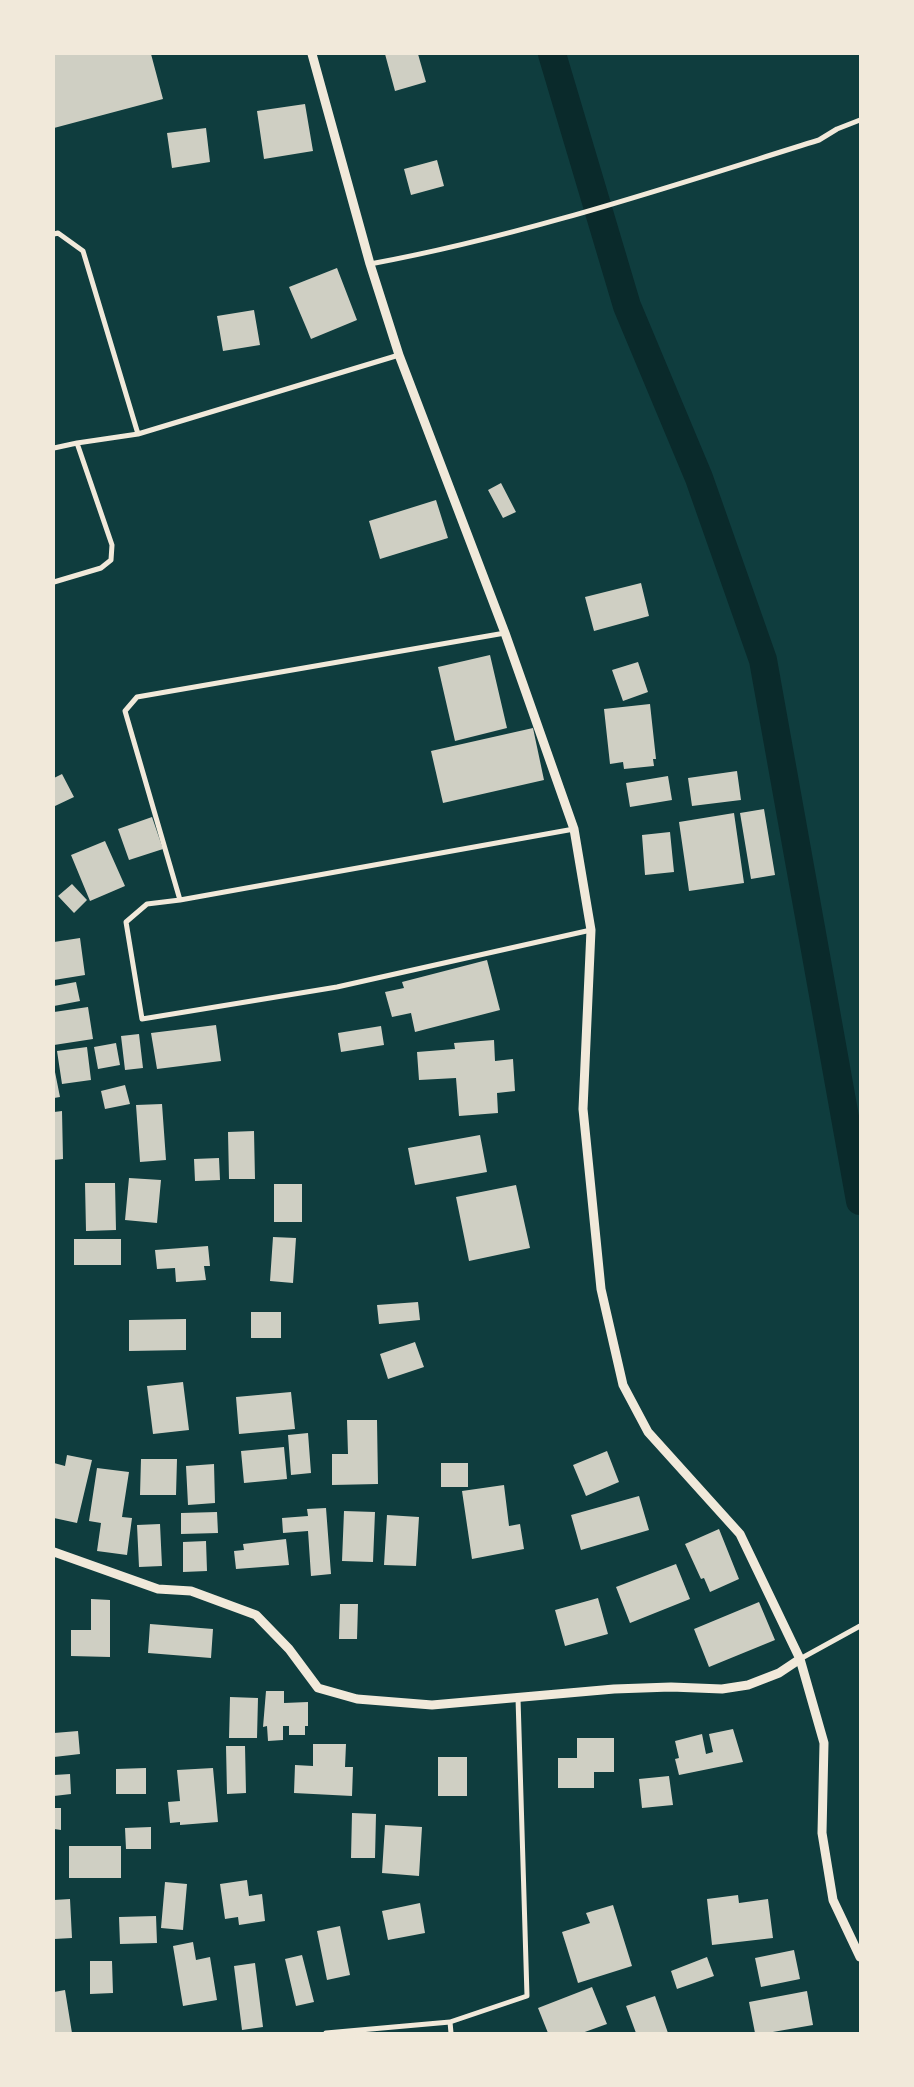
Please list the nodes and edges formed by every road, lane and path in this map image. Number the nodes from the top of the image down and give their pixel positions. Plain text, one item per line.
1 (312, 54) edge
2 (860, 120) edge
3 (54, 234) edge
4 (370, 264) junction
5 (399, 355) junction
6 (138, 434) junction
7 (78, 443) junction
8 (54, 448) edge
9 (54, 582) edge
10 (505, 633) junction
11 (574, 828) junction
12 (180, 900) junction
13 (591, 930) junction
14 (54, 1552) edge
15 (860, 1626) edge
16 (800, 1659) junction
17 (518, 1698) junction
18 (860, 1957) edge
19 (450, 2022) junction
20 (326, 2033) edge
21 (451, 2033) edge

1 - 4 street
2 - 4 street
3 - 6 street
4 - 5 street
5 - 6 street
5 - 10 street
6 - 7 street
7 - 8 street
7 - 9 street
10 - 11 street
10 - 12 street
11 - 12 street
11 - 13 street
12 - 13 street
13 - 16 street
14 - 17 street
15 - 16 street
16 - 17 street
16 - 18 street
17 - 19 street
19 - 20 street
19 - 21 street

